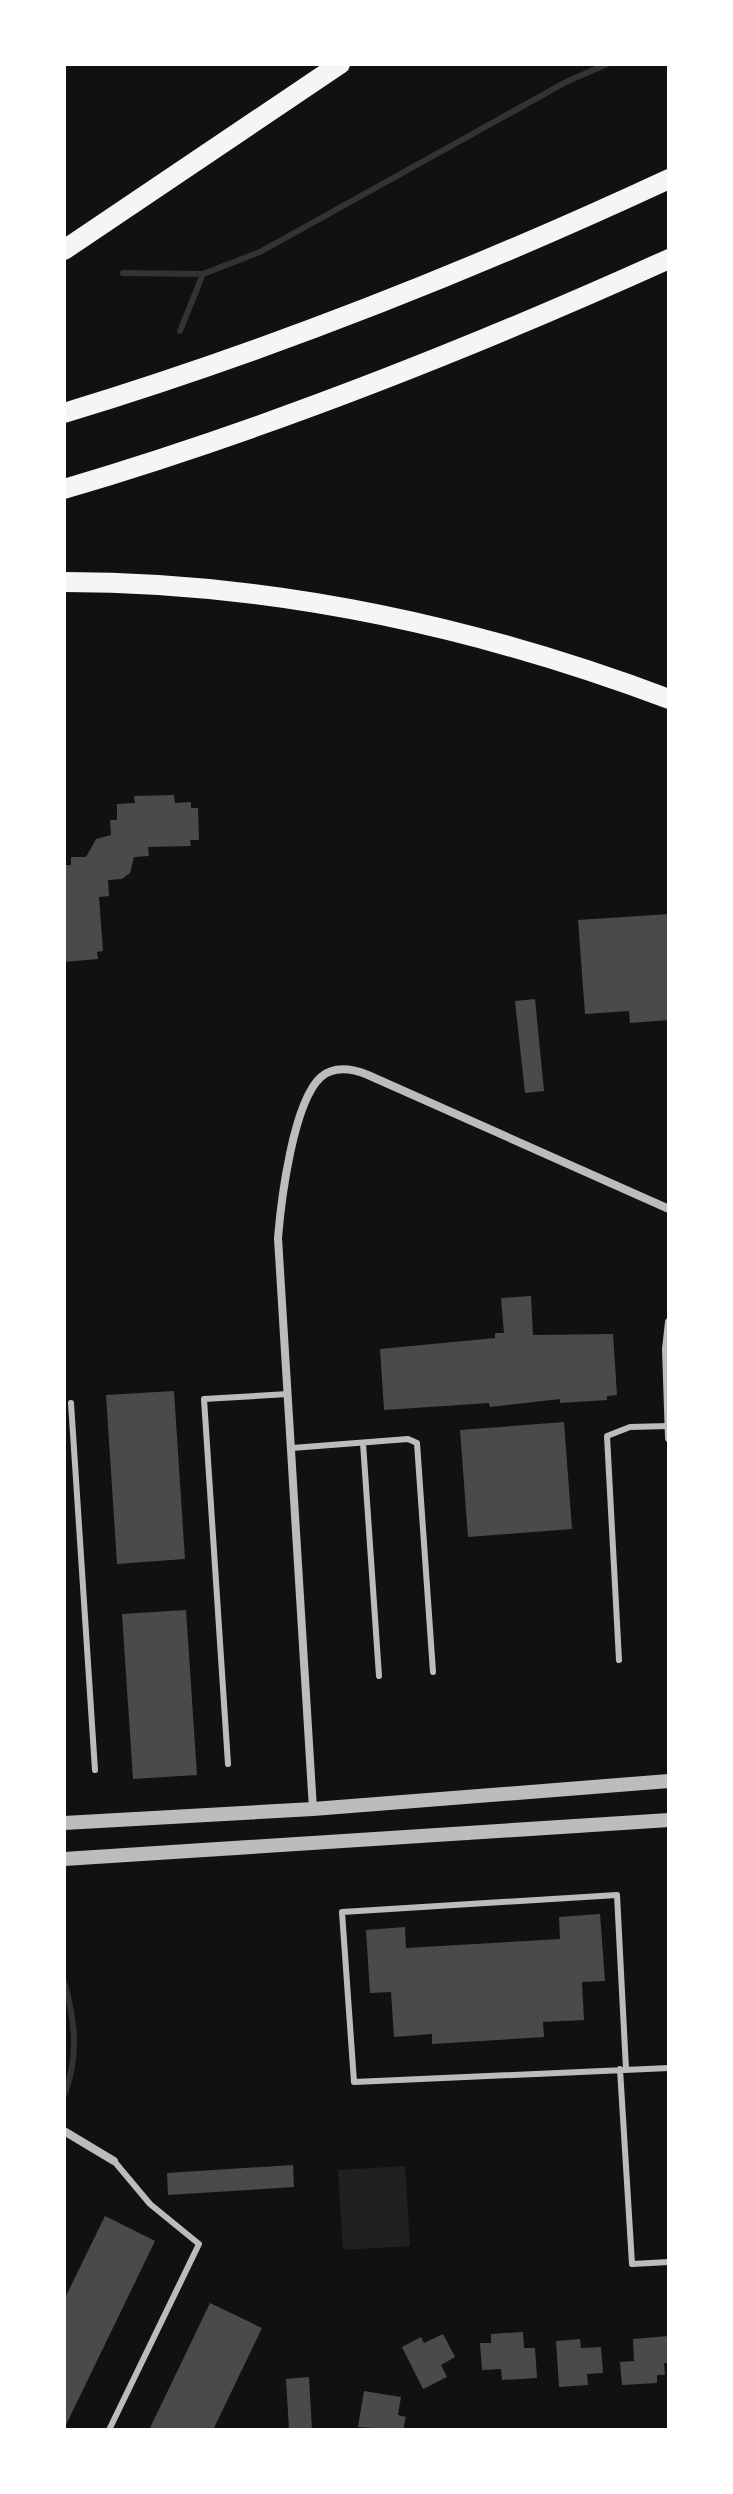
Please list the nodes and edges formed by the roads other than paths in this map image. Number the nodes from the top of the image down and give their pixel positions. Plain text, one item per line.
1 (340, 64) edge
2 (669, 179) edge
3 (64, 250) edge
4 (669, 259) edge
5 (64, 413) edge
6 (64, 489) edge
7 (64, 582) edge
8 (669, 699) edge
9 (669, 1209) edge
10 (669, 1322) edge
11 (288, 1394) junction
12 (71, 1403) dead end
13 (668, 1426) edge
14 (669, 1438) edge
15 (363, 1443) junction
16 (292, 1448) junction
17 (619, 1660) dead end
18 (433, 1672) dead end
19 (379, 1676) dead end
20 (228, 1764) dead end
21 (95, 1770) dead end
22 (669, 1781) edge
23 (313, 1809) junction
24 (669, 1820) edge
25 (64, 1823) edge
26 (64, 1859) edge
27 (669, 2068) edge
28 (623, 2069) junction
29 (64, 2131) edge
30 (114, 2161) joint
31 (669, 2262) edge
32 (109, 2430) edge

1 - 3 highway
2 - 5 highway
4 - 6 highway
7 - 8 highway
9 - 11 street
10 - 13 street
11 - 16 street
11 - 20 lane
12 - 21 lane
13 - 14 street
13 - 17 lane
15 - 16 lane
15 - 18 lane
15 - 19 lane
16 - 23 street
22 - 23 street
23 - 25 street
24 - 26 street
27 - 28 lane
28 - 28 lane
28 - 31 lane
29 - 30 street
30 - 32 lane

